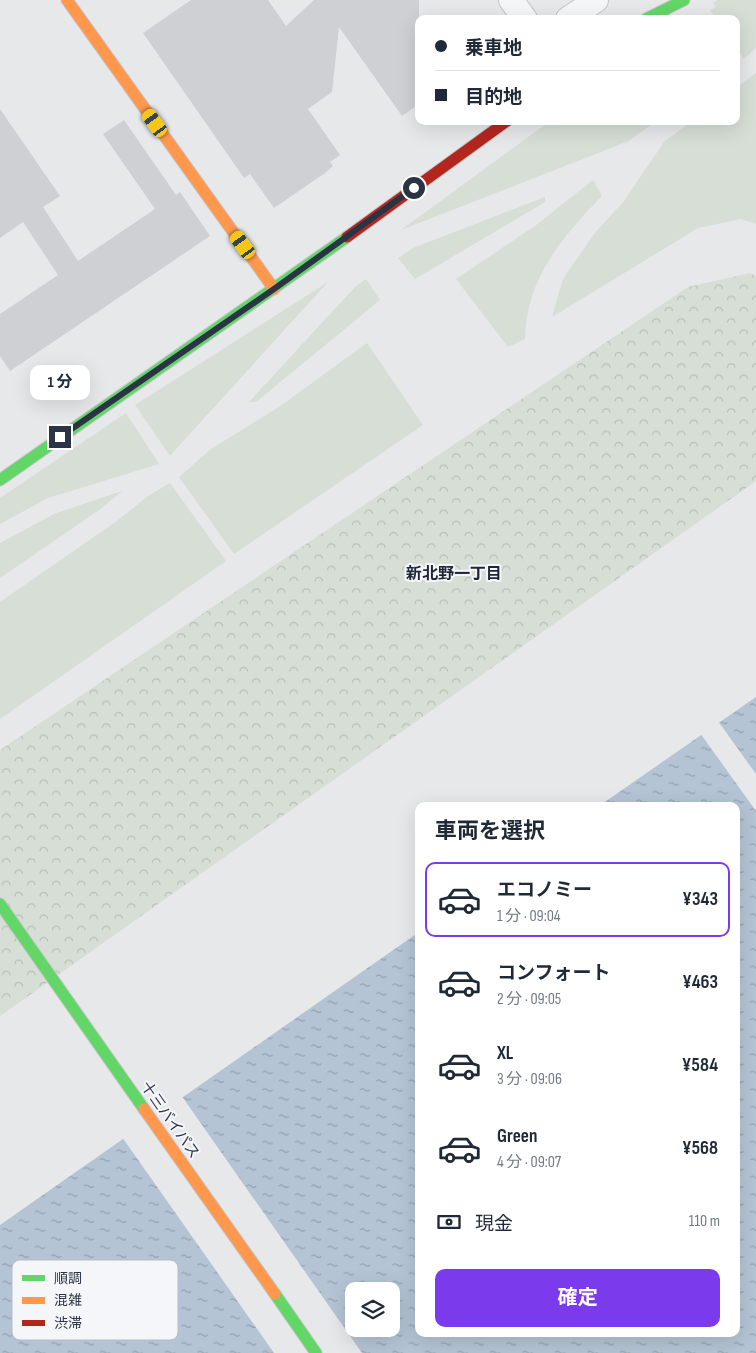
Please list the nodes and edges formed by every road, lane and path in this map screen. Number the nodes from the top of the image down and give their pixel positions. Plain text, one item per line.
1 (67, 0) edge
2 (511, 0) edge
3 (596, 0) edge
4 (685, 0) edge
5 (522, 15) edge
6 (574, 15) edge
7 (654, 15) edge
8 (664, 15) edge
9 (501, 125) edge
10 (274, 289) junction
11 (0, 480) edge
12 (0, 904) edge
13 (316, 1353) edge

1 - 10 main road
2 - 5 street
3 - 6 street
4 - 7 main road
4 - 8 street
9 - 10 main road
10 - 11 main road
12 - 13 main road, 十三バイパス

